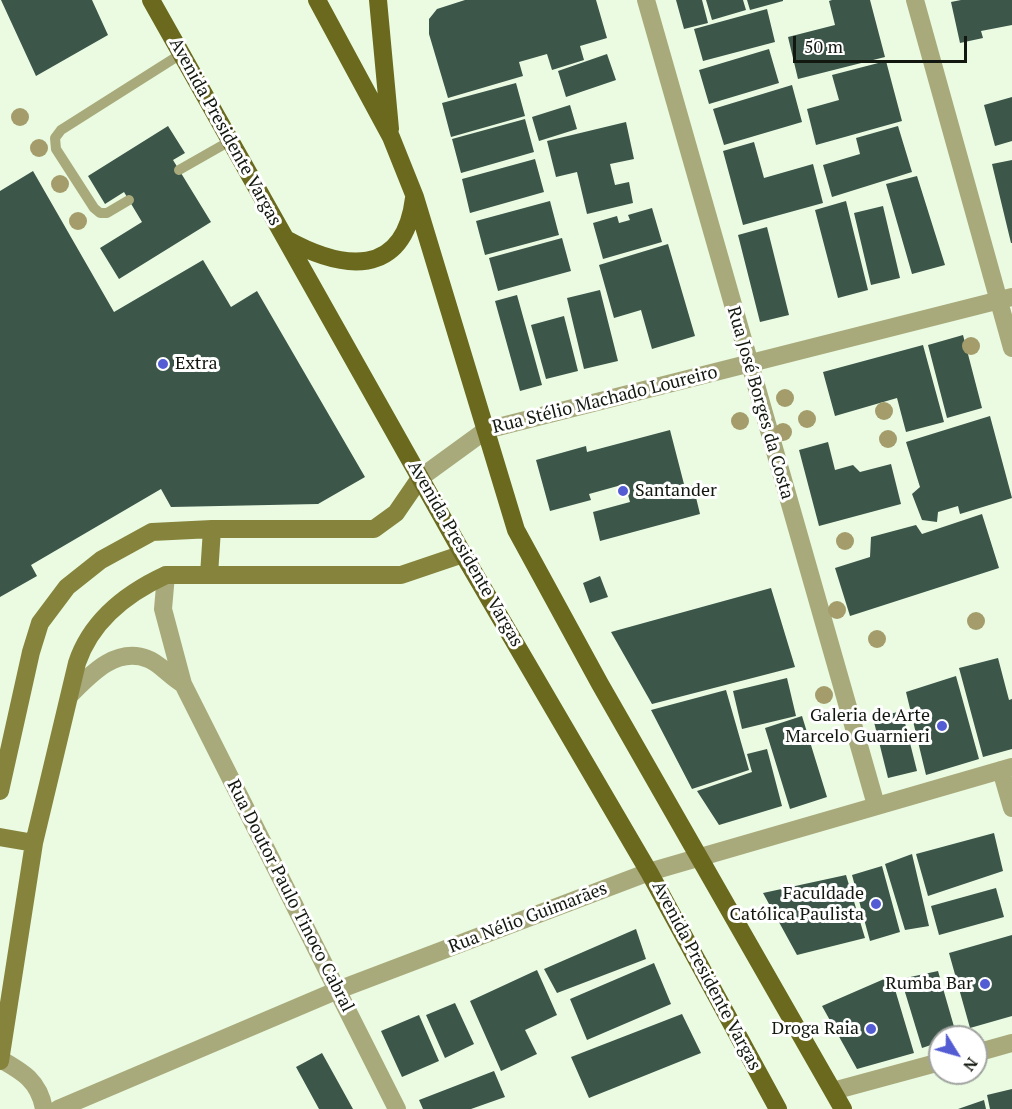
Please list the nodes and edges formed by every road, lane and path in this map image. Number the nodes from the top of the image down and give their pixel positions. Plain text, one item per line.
1 (151, 0) edge
2 (316, 0) edge
3 (378, 0) edge
4 (646, 0) edge
5 (915, 0) edge
6 (181, 54) junction
7 (390, 137) junction
8 (230, 141) junction
9 (179, 170) dead end
10 (415, 197) junction
11 (129, 201) dead end
12 (285, 238) junction
13 (1006, 299) edge
14 (1012, 348) edge
15 (749, 364) junction
16 (486, 430) junction
17 (420, 478) junction
18 (212, 529) junction
19 (463, 554) junction
20 (166, 575) junction
21 (210, 575) junction
22 (183, 684) junction
23 (70, 695) junction
24 (1006, 769) edge
25 (0, 791) edge
26 (876, 805) junction
27 (1012, 808) edge
28 (0, 837) edge
29 (34, 843) junction
30 (699, 857) junction
31 (649, 872) junction
32 (338, 990) junction
33 (1012, 1043) edge
34 (988, 1050) edge
35 (0, 1060) edge
36 (928, 1065) edge
37 (833, 1091) junction
38 (44, 1109) edge
39 (58, 1109) edge
40 (397, 1109) edge
41 (778, 1109) edge
42 (843, 1109) edge

1 - 6 main road, Avenida Presidente Vargas
2 - 7 main road
3 - 7 main road
4 - 15 street, Rua José Borges da Costa
5 - 13 street
6 - 8 main road, Avenida Presidente Vargas
6 - 11 lane
7 - 10 main road
8 - 9 lane
8 - 12 main road, Avenida Presidente Vargas
10 - 12 main road
10 - 16 main road
12 - 17 main road, Avenida Presidente Vargas
13 - 14 street
13 - 15 street, Rua Stélio Machado Loureiro
15 - 16 street, Rua Stélio Machado Loureiro
15 - 26 street, Rua José Borges da Costa
16 - 17 street, Rua Stélio Machado Loureiro
16 - 30 main road
17 - 18 street
17 - 19 main road, Avenida Presidente Vargas
18 - 21 street
18 - 25 street
19 - 21 street
19 - 31 main road, Avenida Presidente Vargas
20 - 21 street
20 - 22 street, Rua Doutor Paulo Tinoco Cabral
20 - 23 street
22 - 23 street, Rua Doutor Paulo Tinoco Cabral
22 - 32 street, Rua Doutor Paulo Tinoco Cabral
23 - 29 street
24 - 26 street, Rua Nélio Guimarães
24 - 27 street
26 - 30 street, Rua Nélio Guimarães
28 - 29 street
29 - 35 street
30 - 31 street, Rua Nélio Guimarães
30 - 37 main road
31 - 32 street, Rua Nélio Guimarães
31 - 41 main road, Avenida Presidente Vargas
32 - 39 street, Rua Nélio Guimarães
32 - 40 street, Rua Doutor Paulo Tinoco Cabral
33 - 34 street
35 - 38 street
36 - 37 street
37 - 42 main road

